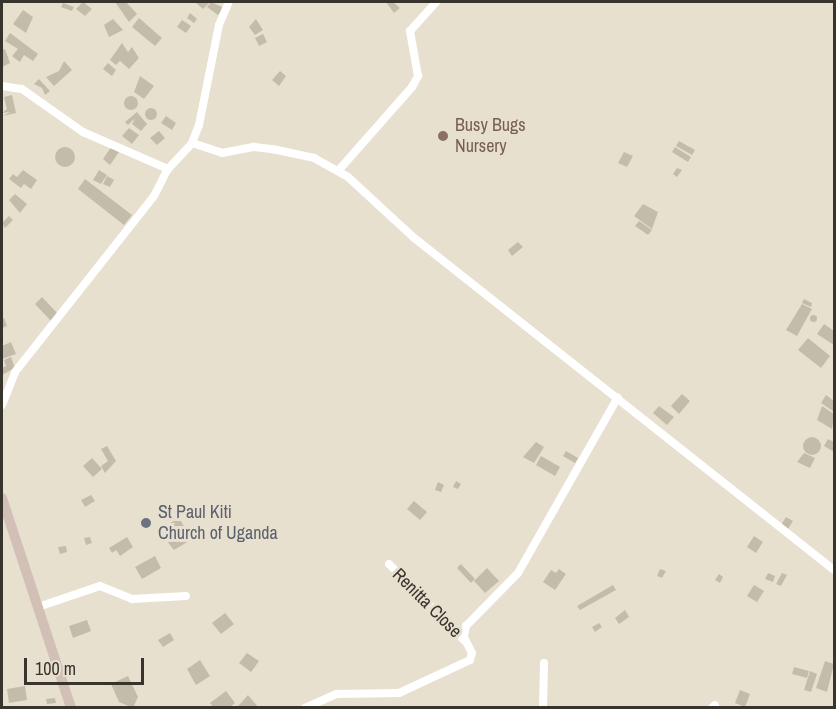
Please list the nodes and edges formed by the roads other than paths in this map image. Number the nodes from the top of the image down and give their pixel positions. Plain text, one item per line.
1 (228, 2) edge
2 (436, 2) edge
3 (2, 86) edge
4 (192, 143) junction
5 (168, 169) junction
6 (338, 171) junction
7 (618, 397) junction
8 (2, 405) edge
9 (2, 498) edge
10 (5, 519) edge
11 (388, 564) dead end
12 (834, 570) edge
13 (186, 596) dead end
14 (38, 607) junction
15 (465, 641) junction
16 (544, 663) dead end
17 (70, 708) edge
18 (305, 708) edge
19 (543, 708) edge

1 - 4 street
2 - 6 street
3 - 5 street
4 - 5 street
4 - 6 street
5 - 8 street
6 - 7 street
7 - 12 street
7 - 15 street
9 - 10 street
10 - 14 street
11 - 15 street, Renitta Close
13 - 14 street
14 - 17 street
15 - 18 street
16 - 19 street

